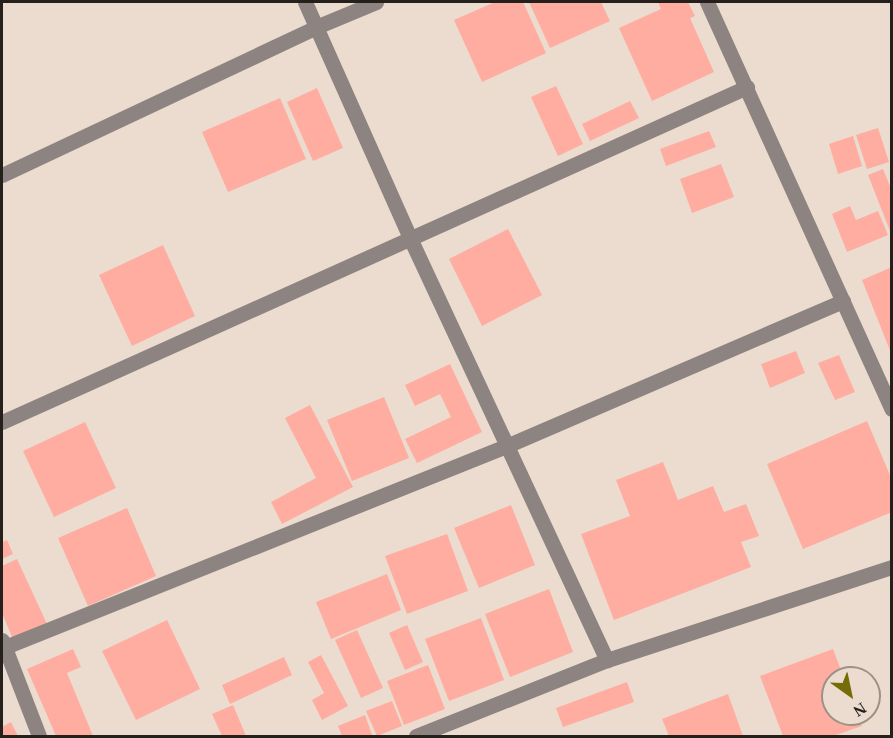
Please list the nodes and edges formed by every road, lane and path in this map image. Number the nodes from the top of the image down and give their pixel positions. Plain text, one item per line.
1 (305, 2) edge
2 (376, 2) edge
3 (707, 2) edge
4 (316, 27) junction
5 (747, 87) junction
6 (2, 175) edge
7 (410, 237) junction
8 (843, 301) junction
9 (891, 409) edge
10 (2, 422) edge
11 (506, 446) junction
12 (891, 567) edge
13 (2, 644) edge
14 (607, 660) junction
15 (39, 736) edge
16 (416, 736) edge

1 - 4 street
2 - 4 street
3 - 5 street
4 - 6 street
4 - 7 street
5 - 7 street
5 - 8 street
7 - 10 street
7 - 11 street
8 - 9 street
8 - 11 street
11 - 13 street
11 - 14 street
12 - 14 street
13 - 15 street
14 - 16 street

